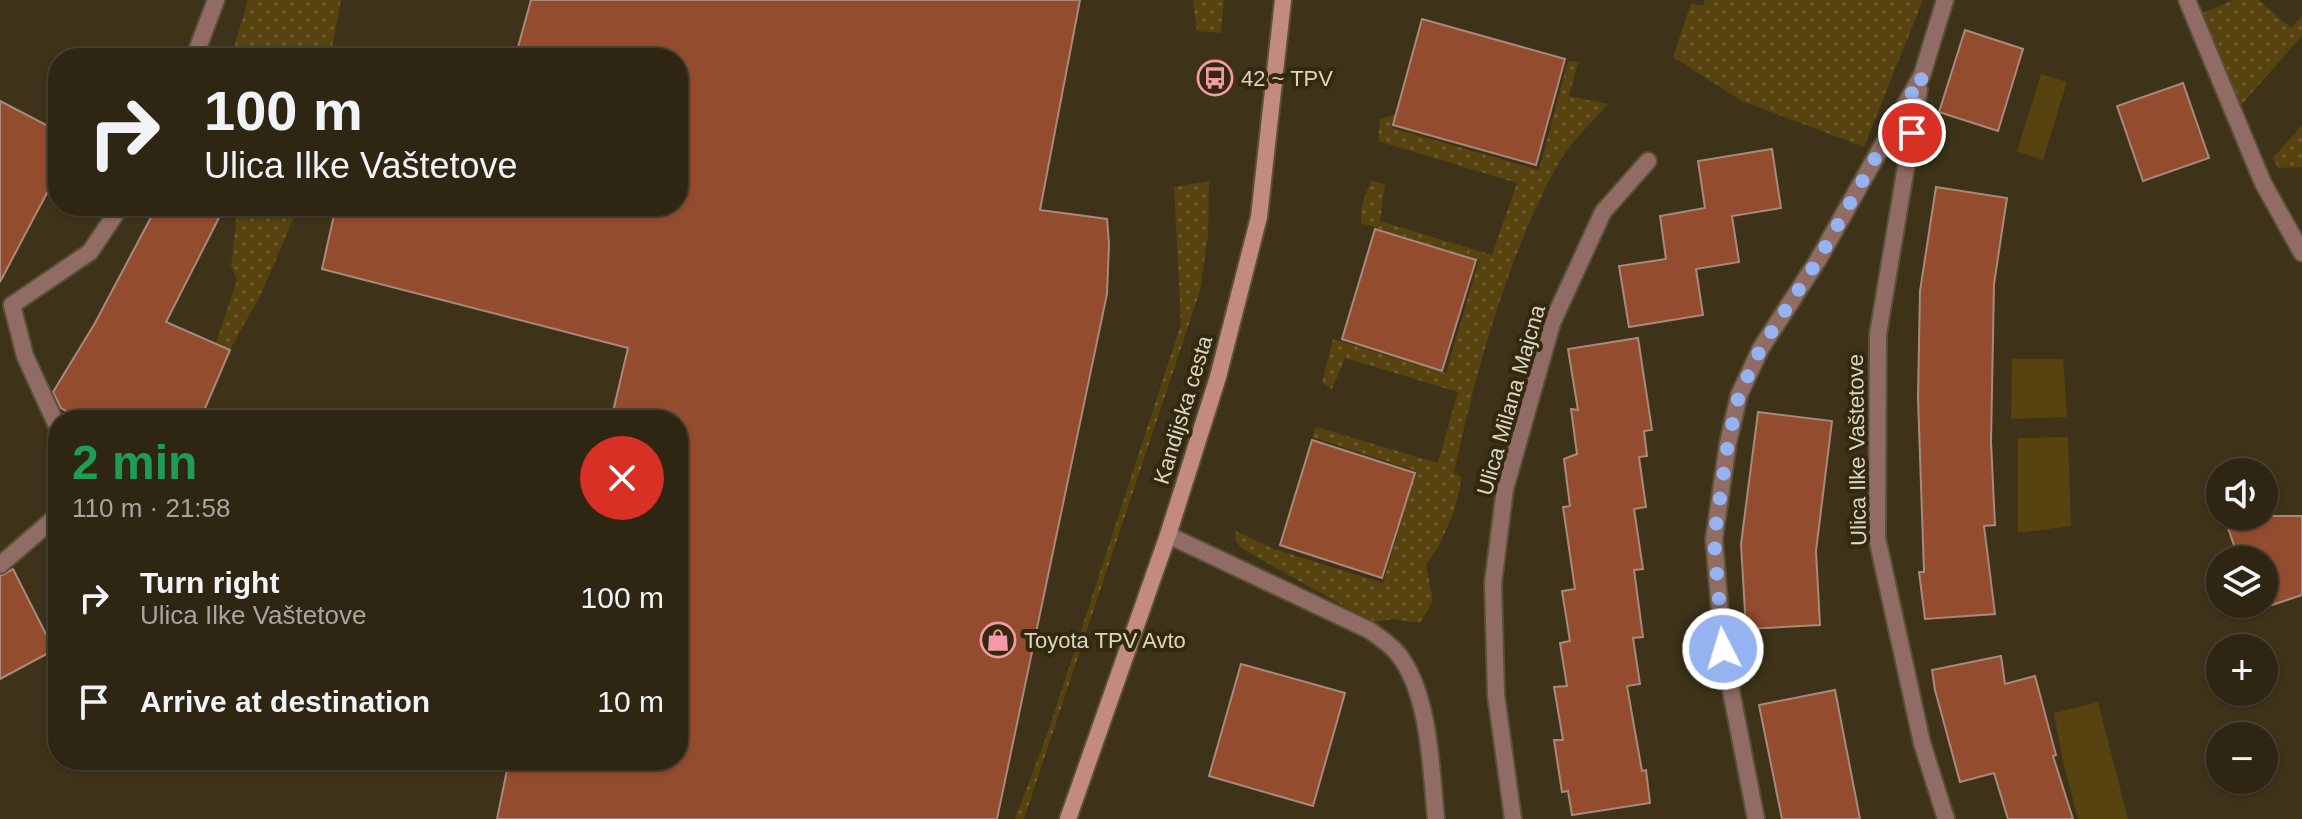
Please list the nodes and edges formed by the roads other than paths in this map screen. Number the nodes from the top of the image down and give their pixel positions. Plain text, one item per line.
1 (216, 0) edge
2 (1283, 0) edge
3 (1945, 0) edge
4 (2187, 0) edge
5 (198, 48) edge
6 (1922, 75) junction
7 (1648, 161) dead end
8 (114, 216) edge
9 (2302, 253) edge
10 (6, 302) edge
11 (50, 410) edge
12 (48, 524) edge
13 (1168, 535) junction
14 (0, 565) edge
15 (1068, 819) edge
16 (1436, 819) edge
17 (1513, 819) edge
18 (1756, 819) edge
19 (1946, 819) edge

1 - 5 street
2 - 13 main road, Kandijska cesta
3 - 6 street, Ulica Ilke Vaštetove
4 - 9 street
6 - 18 street, Ulica Ilke Vaštetove
6 - 19 street, Ulica Ilke Vaštetove
7 - 17 street, Ulica Milana Majcna
8 - 10 street
10 - 11 street
12 - 14 street
13 - 15 main road, Kandijska cesta
13 - 16 street

